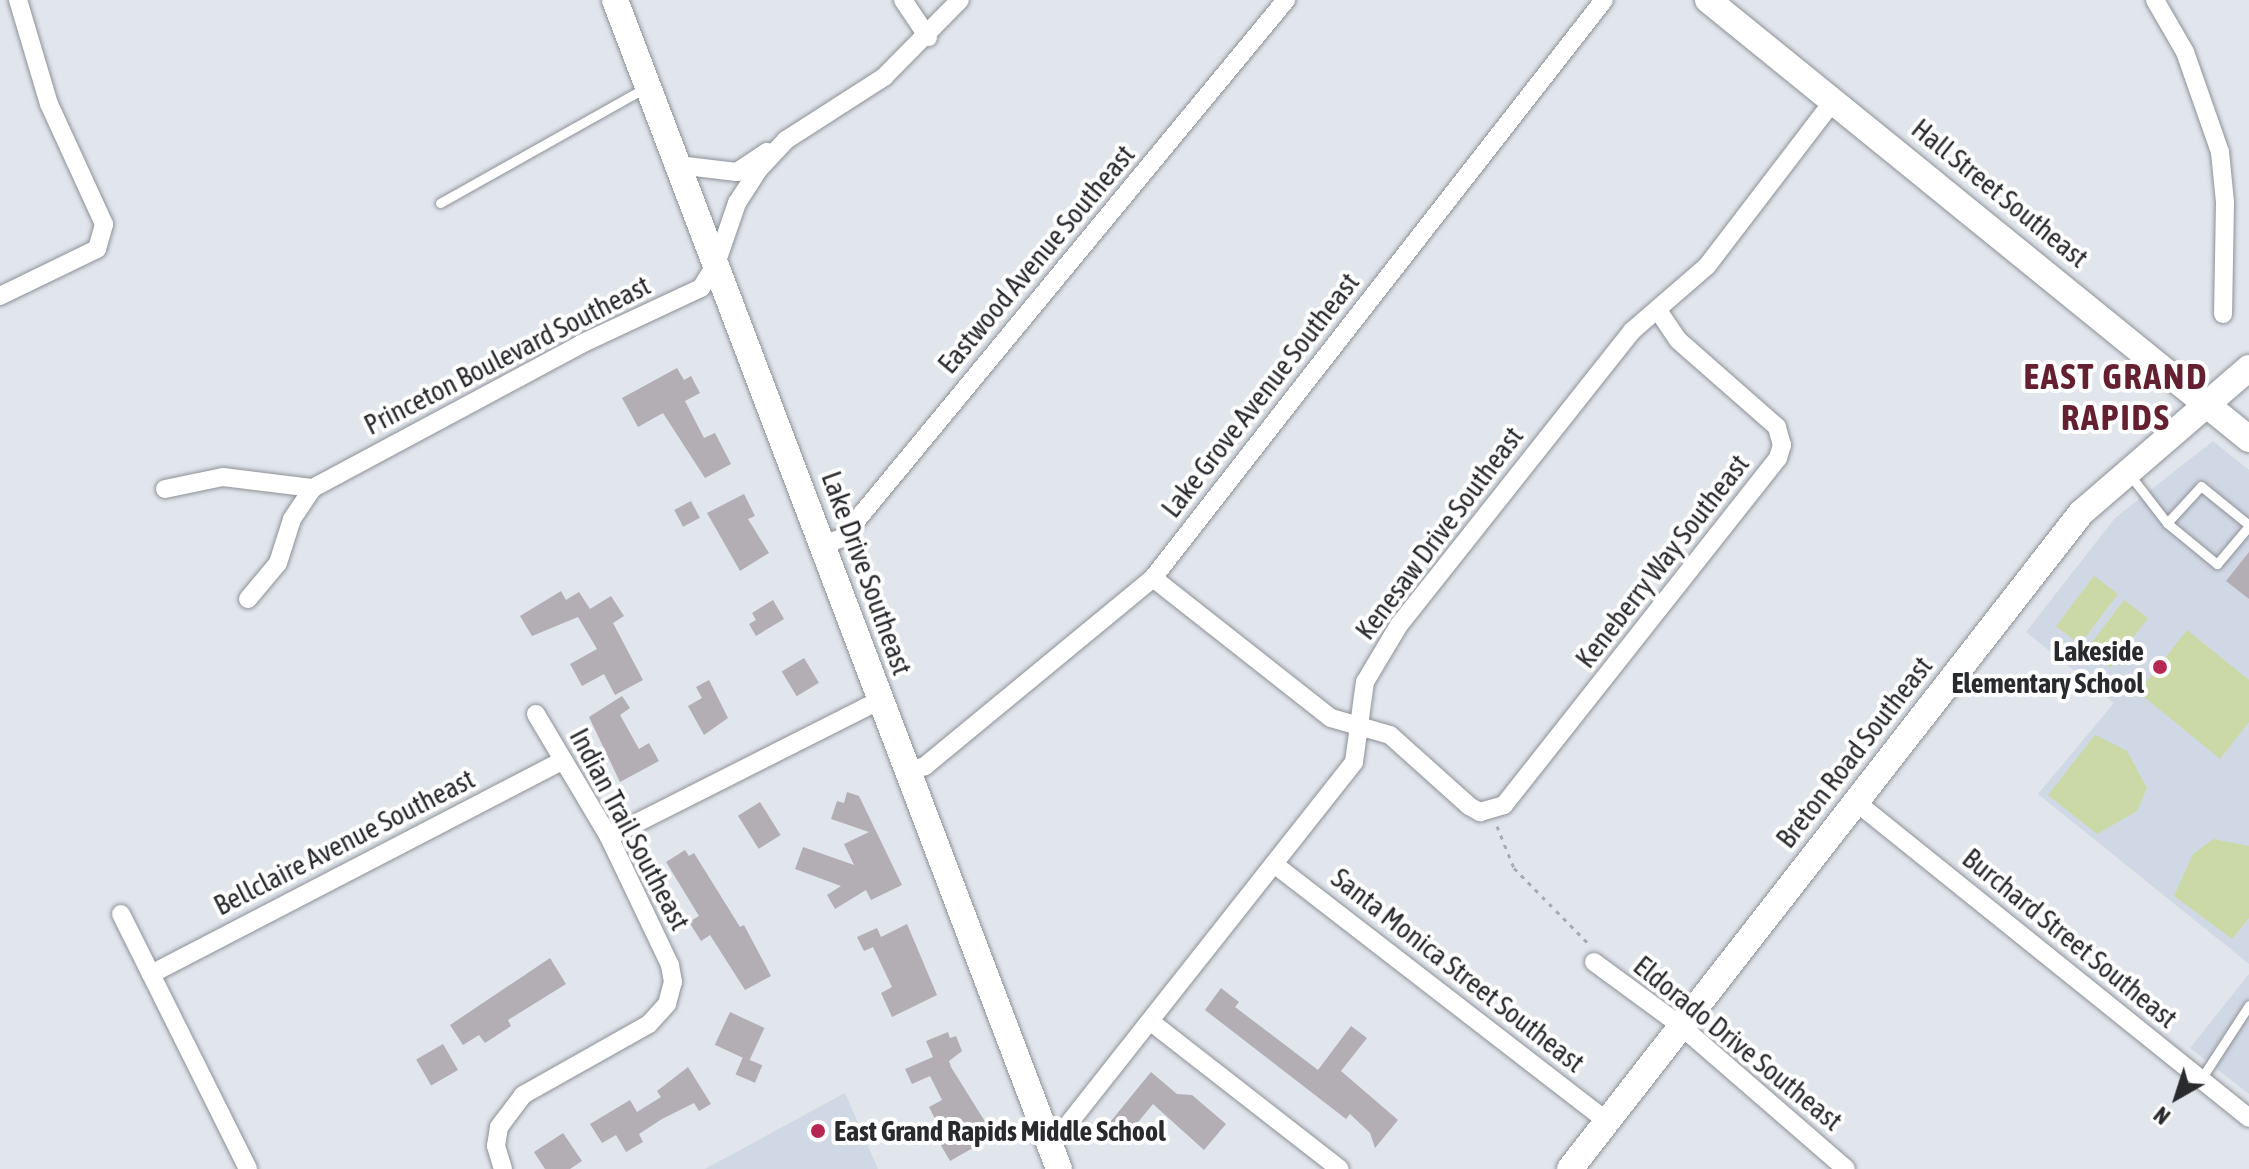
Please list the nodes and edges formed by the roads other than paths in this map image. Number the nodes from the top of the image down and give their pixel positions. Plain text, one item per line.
1 (18, 0) edge
2 (615, 0) edge
3 (903, 0) edge
4 (960, 0) edge
5 (1286, 0) edge
6 (1604, 0) edge
7 (1708, 0) edge
8 (2155, 0) edge
9 (928, 37) junction
10 (648, 87) junction
11 (1834, 100) junction
12 (786, 140) junction
13 (678, 165) junction
14 (440, 203) dead end
15 (716, 264) junction
16 (0, 296) edge
17 (1659, 312) junction
18 (2223, 314) dead end
19 (2249, 368) edge
20 (2207, 403) junction
21 (2249, 439) edge
22 (2126, 469) junction
23 (313, 488) junction
24 (165, 489) dead end
25 (2167, 523) junction
26 (2249, 526) edge
27 (823, 545) junction
28 (1153, 578) junction
29 (248, 599) dead end
30 (880, 700) junction
31 (536, 714) dead end
32 (1359, 728) junction
33 (563, 760) junction
34 (908, 771) junction
35 (1856, 802) junction
36 (609, 837) junction
37 (1274, 864) junction
38 (121, 914) dead end
39 (1594, 962) road end
40 (151, 974) junction
41 (2249, 1005) edge
42 (1151, 1022) junction
43 (1681, 1026) junction
44 (2201, 1079) junction
45 (2249, 1118) edge
46 (1607, 1121) junction
47 (1048, 1137) junction
48 (248, 1169) edge
49 (503, 1169) edge
50 (1059, 1169) edge
51 (1340, 1169) edge
52 (1570, 1169) edge
53 (1846, 1169) edge

1 - 16 street
2 - 10 main road, Lake Drive Southeast
3 - 9 street
4 - 9 street
5 - 27 street, Eastwood Avenue Southeast
6 - 28 street, Lake Grove Avenue Southeast
7 - 11 main road, Hall Street Southeast
8 - 18 street
9 - 12 street
10 - 13 main road, Lake Drive Southeast
10 - 14 lane
11 - 17 street, Kenesaw Drive Southeast
11 - 20 main road, Hall Street Southeast
12 - 13 street
12 - 15 street
13 - 15 main road, Lake Drive Southeast
15 - 23 street, Princeton Boulevard Southeast
15 - 27 main road, Lake Drive Southeast
17 - 32 street, Kenesaw Drive Southeast
17 - 32 street, Keneberry Way Southeast
19 - 20 main road, Breton Road Southeast
20 - 21 main road, Hall Street Southeast
20 - 22 main road, Breton Road Southeast
22 - 25 lane
22 - 35 main road, Breton Road Southeast
23 - 24 street
23 - 29 street, Princeton Boulevard Southeast
25 - 26 lane
25 - 26 lane
27 - 30 main road, Lake Drive Southeast
28 - 32 street
28 - 34 street, Lake Grove Avenue Southeast
30 - 34 main road, Lake Drive Southeast
30 - 36 street
31 - 33 street, Indian Trail Southeast
32 - 37 street, Kenesaw Drive Southeast
33 - 36 street, Indian Trail Southeast
33 - 40 street, Bellclaire Avenue Southeast
34 - 47 main road, Lake Drive Southeast
35 - 43 main road, Breton Road Southeast
35 - 44 street, Burchard Street Southeast
36 - 49 street, Indian Trail Southeast
37 - 42 street, Kenesaw Drive Southeast
37 - 46 street, Santa Monica Street Southeast
38 - 40 street
39 - 43 street, Eldorado Drive Southeast
40 - 48 street
41 - 44 lane
42 - 47 street, Kenesaw Drive Southeast
42 - 51 street
43 - 46 main road, Breton Road Southeast
43 - 53 street, Eldorado Drive Southeast
44 - 45 street, Burchard Street Southeast
46 - 52 main road, Breton Road Southeast
47 - 50 main road, Lake Drive Southeast

